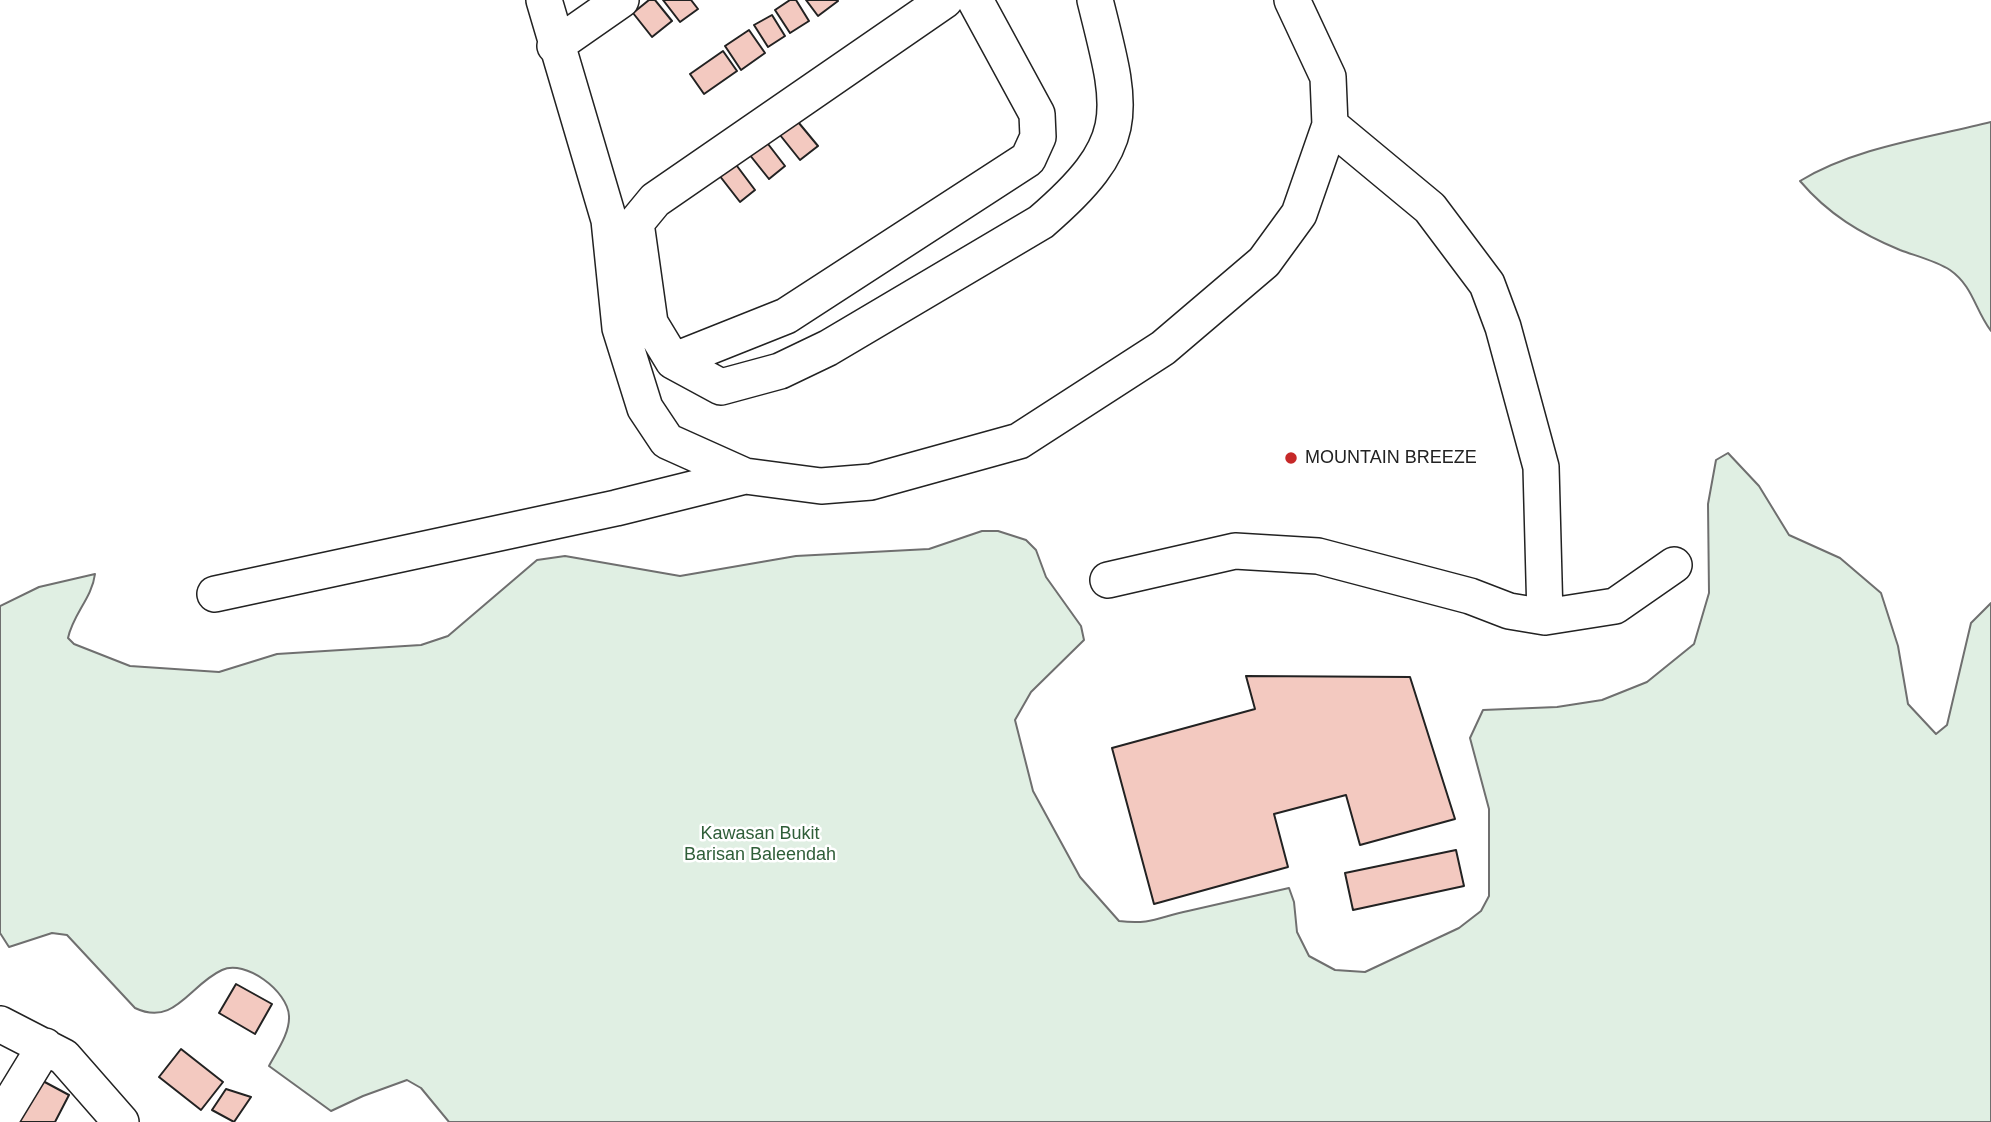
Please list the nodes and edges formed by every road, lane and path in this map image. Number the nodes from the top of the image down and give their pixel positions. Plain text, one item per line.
1 (544, 0) edge
2 (621, 0) edge
3 (945, 0) edge
4 (975, 0) edge
5 (1095, 0) edge
6 (1292, 0) edge
7 (555, 46) junction
8 (1330, 125) junction
9 (635, 326) junction
10 (673, 361) junction
11 (745, 476) junction
12 (1674, 565) dead end
13 (1108, 580) dead end
14 (215, 594) dead end
15 (1545, 617) junction
16 (0, 1024) edge
17 (45, 1046) junction
18 (0, 1120) edge
19 (121, 1122) edge

1 - 7 street
2 - 7 street
3 - 9 street
4 - 10 street
5 - 10 street
6 - 8 street
7 - 9 street
8 - 11 street
8 - 15 street
9 - 10 street
9 - 11 street
11 - 14 street
12 - 15 street
13 - 15 street
16 - 17 street
17 - 18 street
17 - 19 street

